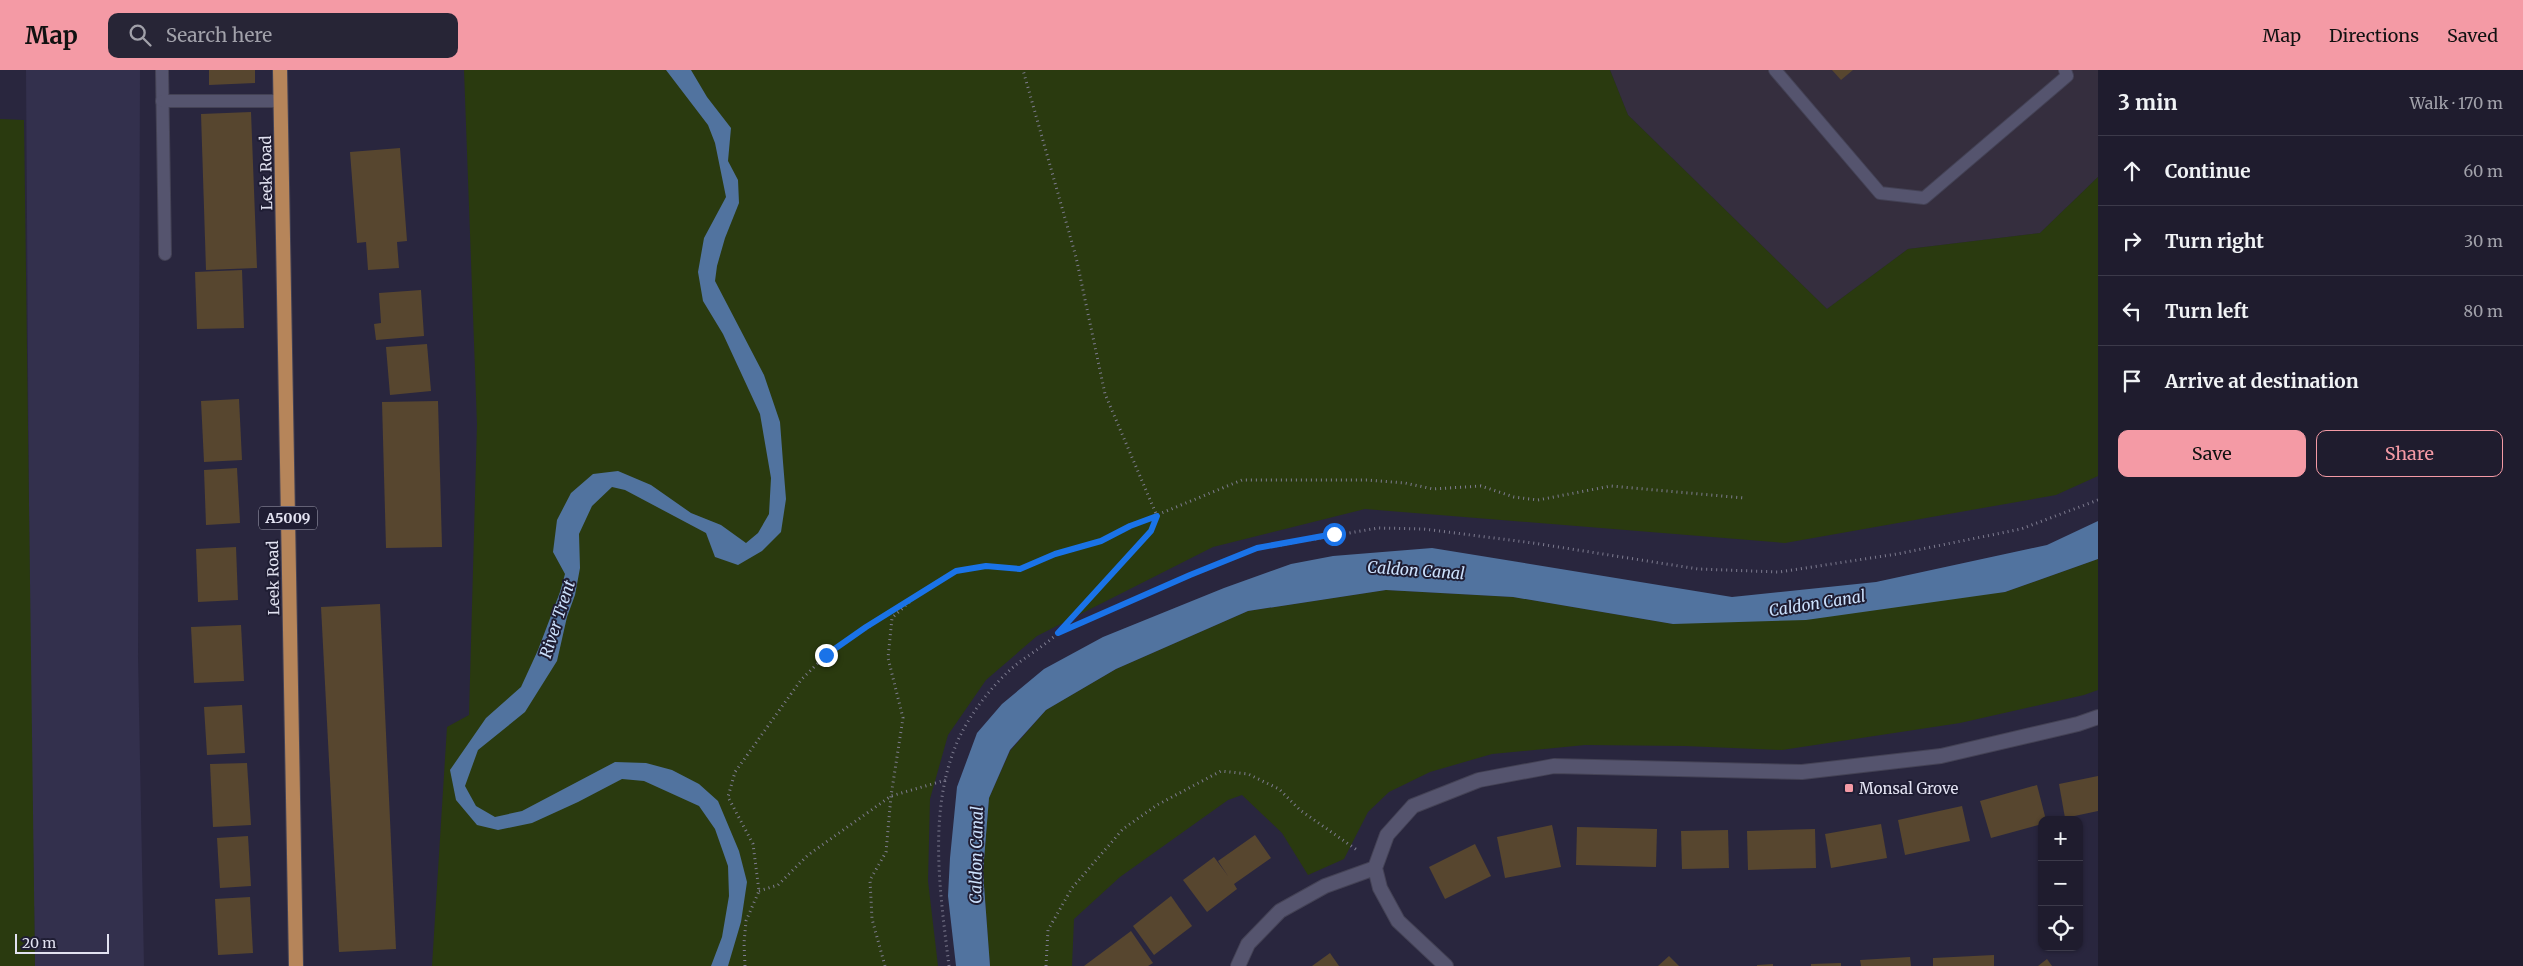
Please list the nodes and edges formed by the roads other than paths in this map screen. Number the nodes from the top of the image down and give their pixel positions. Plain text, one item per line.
1 (162, 70) edge
2 (280, 70) edge
3 (1776, 70) edge
4 (2065, 70) edge
5 (162, 101) junction
6 (281, 101) junction
7 (166, 254) dead end
8 (2098, 716) edge
9 (1376, 864) junction
10 (296, 966) edge
11 (1238, 966) edge
12 (1446, 966) edge

1 - 5 lane
2 - 6 main road, Leek Road / A5009
3 - 4 lane
5 - 6 lane
5 - 7 lane
6 - 10 main road, Leek Road / A5009
8 - 9 street
9 - 11 street
9 - 12 street

